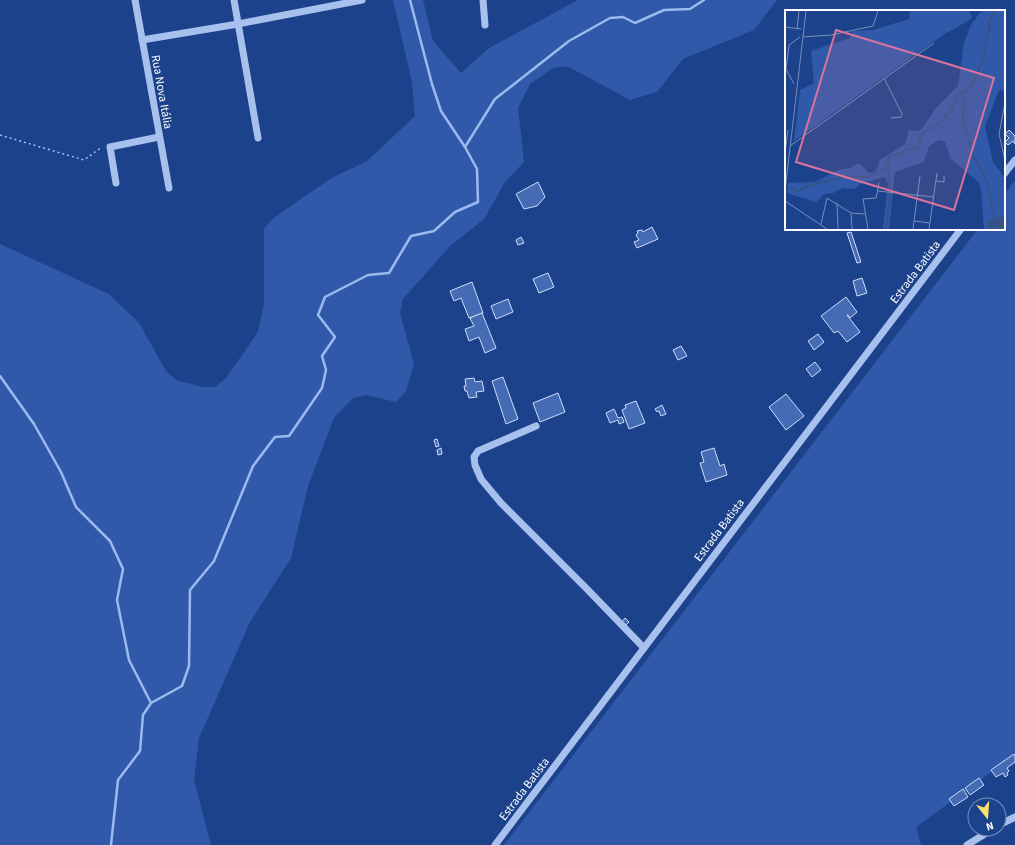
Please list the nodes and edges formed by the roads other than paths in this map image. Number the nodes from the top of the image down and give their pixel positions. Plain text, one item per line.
1 (135, 0) edge
2 (234, 0) edge
3 (362, 0) edge
4 (483, 0) edge
5 (238, 24) junction
6 (485, 25) dead end
7 (142, 40) junction
8 (159, 137) junction
9 (258, 138) dead end
10 (1015, 160) edge
11 (1005, 173) edge
12 (116, 183) dead end
13 (169, 188) dead end
14 (960, 230) edge
15 (536, 426) dead end
16 (644, 648) junction
17 (980, 837) edge
18 (495, 845) edge
19 (968, 845) edge

1 - 7 street, Rua Nova Itália
2 - 5 street
3 - 5 street
4 - 6 street
5 - 7 street
5 - 9 street
7 - 8 street, Rua Nova Itália
8 - 12 street
8 - 13 street, Rua Nova Itália
10 - 11 street
14 - 16 street, Estrada Batista
15 - 16 street
16 - 18 street, Estrada Batista
17 - 19 street

